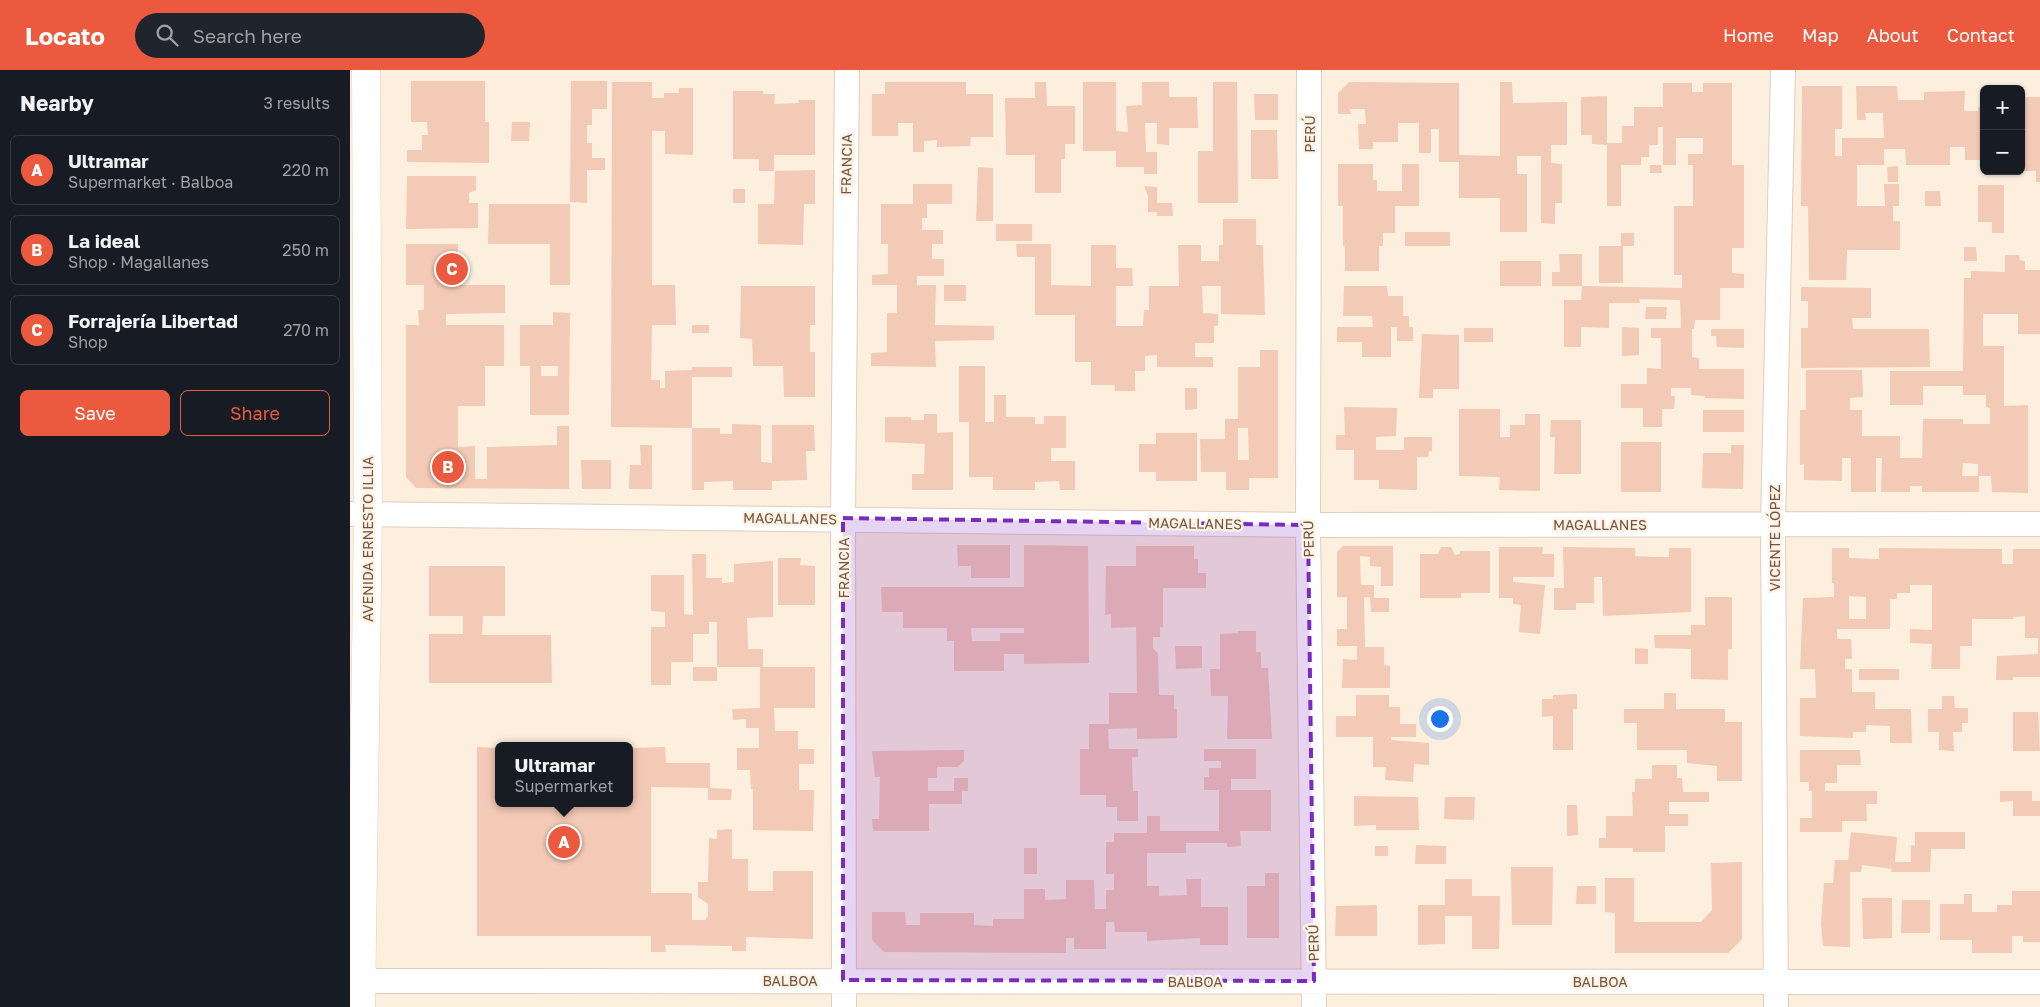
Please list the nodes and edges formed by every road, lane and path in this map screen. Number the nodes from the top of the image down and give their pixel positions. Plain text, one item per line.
1 (366, 70) edge
2 (847, 70) edge
3 (1309, 70) edge
4 (1783, 70) edge
5 (359, 514) edge
6 (843, 518) junction
7 (1773, 524) junction
8 (2040, 524) edge
9 (1308, 525) junction
10 (843, 980) junction
11 (1314, 981) junction
12 (1776, 981) junction
13 (2040, 982) edge
14 (358, 990) edge
15 (844, 1007) edge
16 (1314, 1007) edge
17 (1776, 1007) edge

1 - 5 main road, AVENIDA ERNESTO ILLIA
2 - 6 street, FRANCIA
3 - 9 street, PERÚ
4 - 7 street, VICENTE LÓPEZ
5 - 6 street, MAGALLANES
5 - 14 main road, AVENIDA ERNESTO ILLIA
6 - 9 street, MAGALLANES
6 - 10 street, FRANCIA
7 - 8 street, MAGALLANES
7 - 9 street, MAGALLANES
7 - 12 street, VICENTE LÓPEZ
9 - 11 street, PERÚ
10 - 11 street, BALBOA
10 - 14 street, BALBOA
10 - 15 street, FRANCIA
11 - 12 street, BALBOA
11 - 16 street, PERÚ
12 - 13 street, BALBOA
12 - 17 street, VICENTE LÓPEZ

